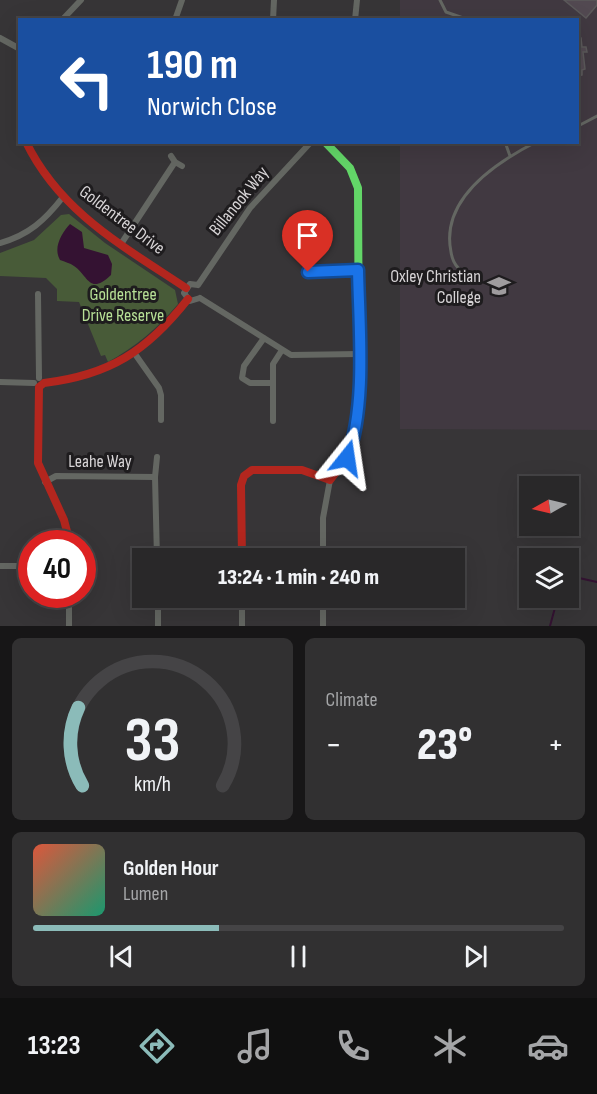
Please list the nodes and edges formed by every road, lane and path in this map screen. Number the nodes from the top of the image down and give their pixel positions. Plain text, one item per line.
1 (81, 0) edge
2 (182, 0) edge
3 (274, 0) edge
4 (357, 0) edge
5 (440, 0) edge
6 (64, 18) edge
7 (176, 18) edge
8 (273, 18) edge
9 (356, 18) edge
10 (462, 18) edge
11 (0, 38) edge
12 (18, 48) edge
13 (597, 116) edge
14 (579, 125) edge
15 (27, 144) edge
16 (309, 144) edge
17 (327, 144) edge
18 (506, 144) edge
19 (532, 144) edge
20 (510, 156) junction
21 (182, 166) dead end
22 (63, 197) junction
23 (0, 243) edge
24 (121, 244) junction
25 (358, 270) junction
26 (308, 272) dead end
27 (471, 274) dead end
28 (198, 285) junction
29 (186, 288) junction
30 (39, 294) dead end
31 (200, 298) junction
32 (188, 299) junction
33 (264, 338) junction
34 (282, 350) junction
35 (135, 354) junction
36 (359, 354) junction
37 (0, 382) edge
38 (39, 383) junction
39 (273, 383) junction
40 (161, 420) dead end
41 (273, 421) dead end
42 (157, 457) dead end
43 (155, 477) junction
44 (330, 480) junction
45 (45, 482) junction
46 (67, 530) edge
47 (157, 548) edge
48 (242, 548) edge
49 (323, 548) edge
50 (0, 566) edge
51 (18, 566) edge
52 (69, 608) edge
53 (158, 608) edge
54 (242, 608) edge
55 (323, 608) edge
56 (69, 626) edge
57 (158, 626) edge
58 (242, 626) edge
59 (323, 626) edge

1 - 6 street
2 - 7 street
3 - 8 street
4 - 9 street
5 - 10 lane
11 - 12 street
13 - 14 lane
15 - 22 street, Goldentree Drive
16 - 28 street, Billanook Way
17 - 25 street
18 - 20 lane
19 - 20 lane
20 - 27 lane
21 - 24 street
22 - 23 street
22 - 24 street, Goldentree Drive
24 - 29 street, Goldentree Drive
25 - 26 street
25 - 36 street
28 - 29 street
28 - 31 street
29 - 32 street
30 - 38 street
31 - 32 street
31 - 33 street
32 - 35 street
33 - 34 street
33 - 39 street
34 - 36 street
34 - 39 street
35 - 38 street
35 - 40 street
36 - 44 street
37 - 38 street
38 - 45 street
39 - 41 street
42 - 43 street
43 - 45 street, Leahe Way
43 - 47 street
44 - 48 street
44 - 49 street
45 - 46 street
50 - 51 street
52 - 56 street
53 - 57 street
54 - 58 street
55 - 59 street

